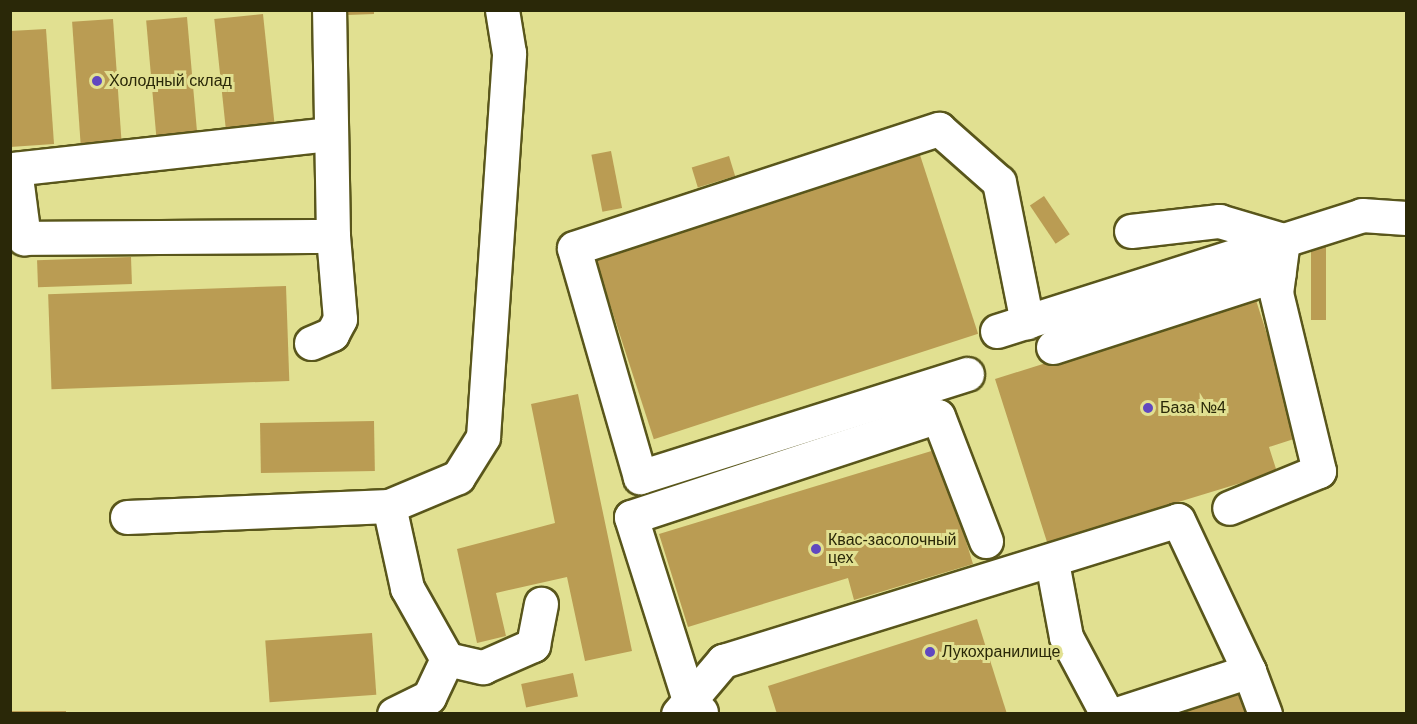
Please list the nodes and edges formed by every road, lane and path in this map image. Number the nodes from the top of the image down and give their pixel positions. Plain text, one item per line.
1 (329, 10) edge
2 (502, 10) edge
3 (330, 134) junction
4 (1407, 218) edge
5 (1131, 231) dead end
6 (333, 236) junction
7 (1283, 240) junction
8 (1279, 274) junction
9 (311, 343) dead end
10 (1053, 347) dead end
11 (967, 374) dead end
12 (389, 506) junction
13 (1230, 508) dead end
14 (127, 517) dead end
15 (986, 541) dead end
16 (1052, 562) junction
17 (541, 604) dead end
18 (447, 659) junction
19 (1249, 671) junction
20 (690, 709) edge
21 (394, 714) edge
22 (1107, 714) edge
23 (1117, 714) edge
24 (1265, 714) edge

1 - 3 lane
2 - 12 lane
3 - 6 lane
3 - 6 lane
4 - 7 lane
5 - 7 lane
6 - 9 lane
7 - 8 lane
7 - 11 lane
8 - 10 lane
8 - 13 lane
12 - 14 lane
12 - 18 lane
15 - 20 lane
16 - 19 lane
16 - 20 lane
16 - 22 lane
17 - 18 lane
18 - 21 lane
19 - 23 lane
19 - 24 lane

